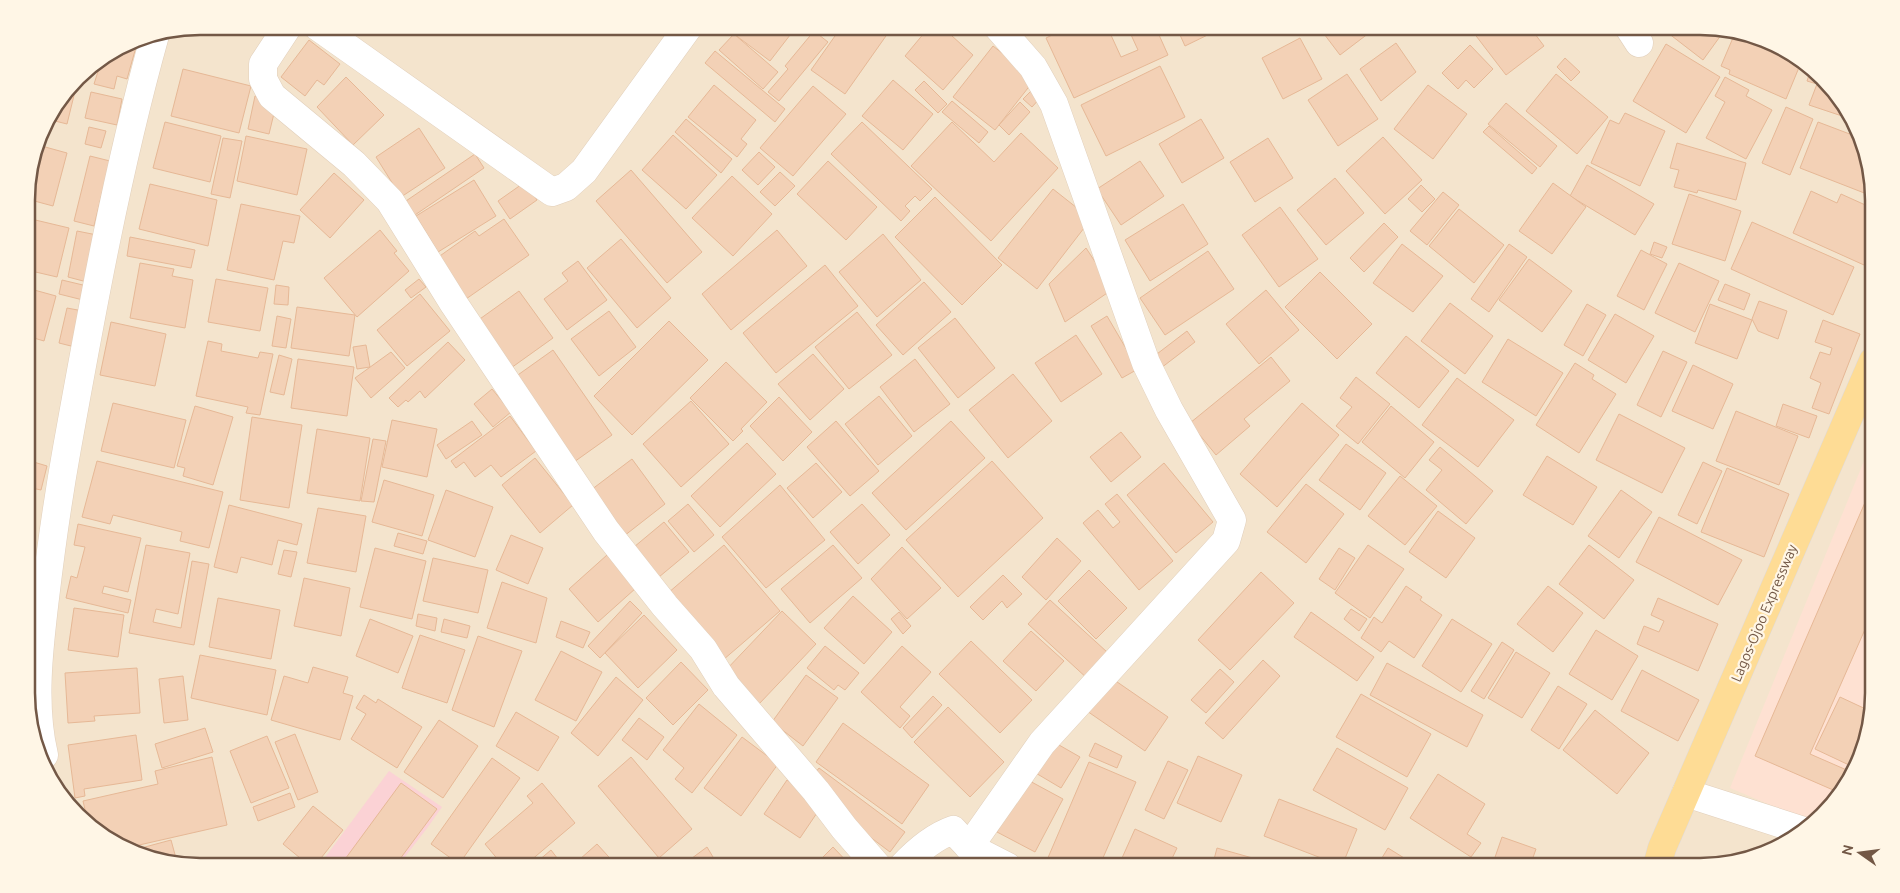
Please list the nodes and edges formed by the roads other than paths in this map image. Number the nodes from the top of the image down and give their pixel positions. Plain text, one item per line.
1 (282, 35) edge
2 (330, 35) edge
3 (682, 35) edge
4 (1005, 35) edge
5 (153, 42) edge
6 (1865, 379) edge
7 (40, 731) edge
8 (1686, 793) junction
9 (1795, 828) edge
10 (969, 847) junction
11 (870, 858) edge
12 (911, 858) edge
13 (992, 858) edge
14 (1659, 858) edge

1 - 11 street
2 - 3 street
4 - 10 street
5 - 7 street
6 - 8 main road, Lagos-Ojoo Expressway
8 - 9 street
8 - 14 main road, Lagos-Ojoo Expressway
10 - 12 street
10 - 13 street

